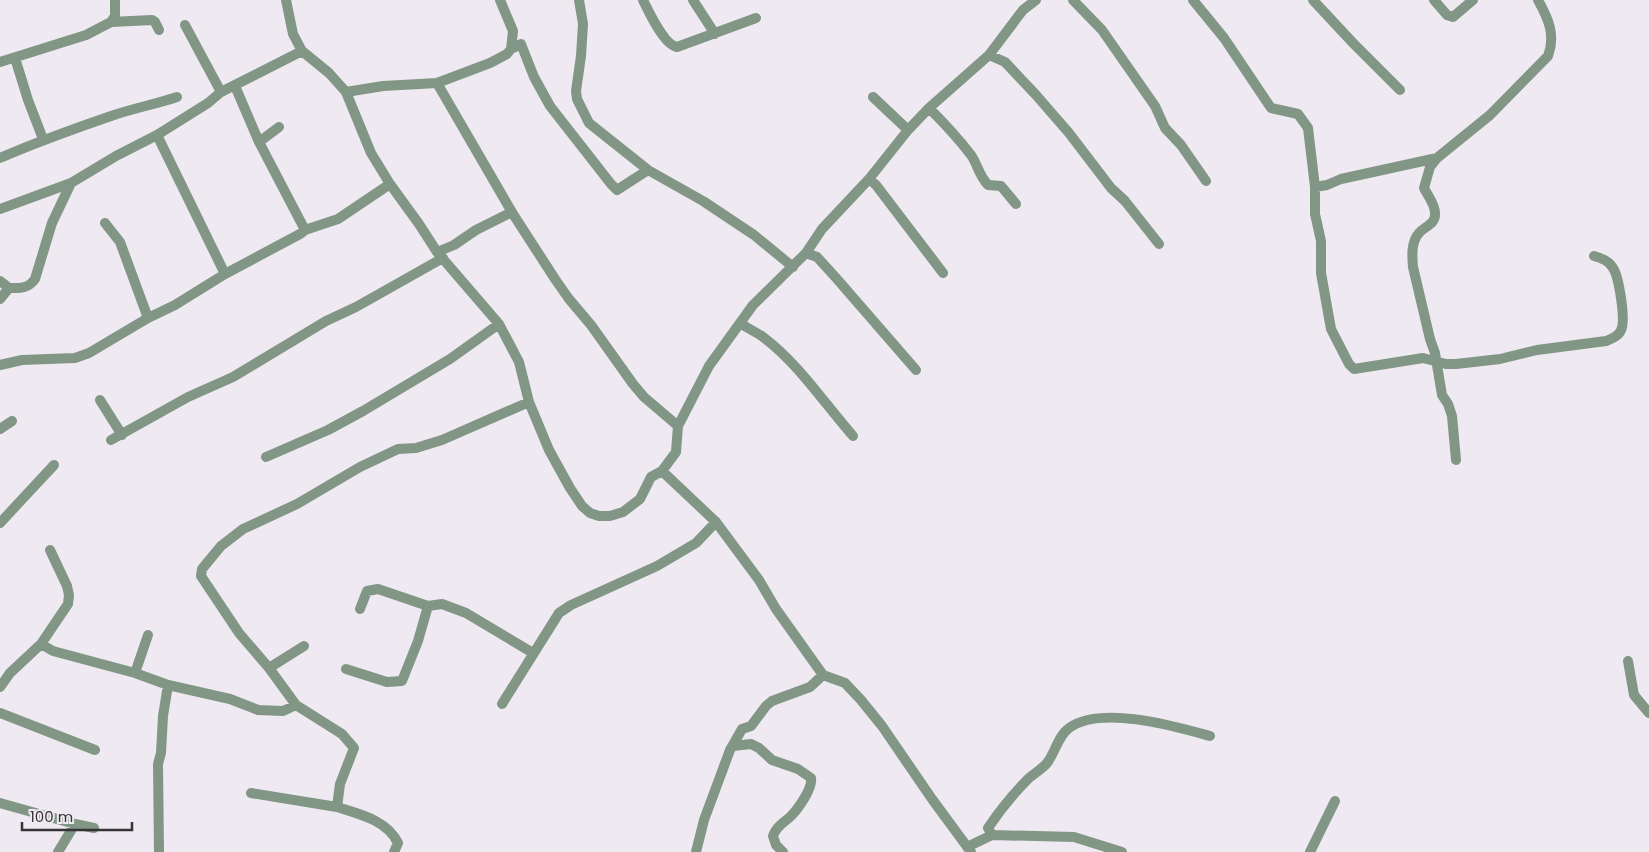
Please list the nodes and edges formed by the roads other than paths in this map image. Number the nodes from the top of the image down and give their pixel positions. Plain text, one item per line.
1 (115, 0) edge
2 (286, 0) edge
3 (500, 0) edge
4 (579, 0) edge
5 (643, 0) edge
6 (693, 0) edge
7 (1036, 0) edge
8 (1073, 0) edge
9 (1193, 0) edge
10 (1313, 0) edge
11 (1434, 0) edge
12 (1473, 0) edge
13 (1538, 0) edge
14 (756, 18) dead end
15 (111, 22) junction
16 (185, 24) dead end
17 (159, 30) dead end
18 (715, 34) junction
19 (512, 49) junction
20 (302, 51) junction
21 (989, 54) junction
22 (15, 58) junction
23 (0, 62) edge
24 (437, 83) junction
25 (235, 86) junction
26 (1400, 90) dead end
27 (222, 92) junction
28 (346, 92) junction
29 (873, 97) dead end
30 (177, 98) dead end
31 (928, 108) junction
32 (279, 127) dead end
33 (908, 130) junction
34 (157, 135) junction
35 (43, 139) junction
36 (259, 142) junction
37 (0, 158) edge
38 (1437, 158) junction
39 (648, 170) junction
40 (869, 180) junction
41 (1206, 180) dead end
42 (71, 184) junction
43 (390, 184) junction
44 (1315, 187) junction
45 (1016, 204) dead end
46 (0, 208) edge
47 (513, 214) junction
48 (105, 223) dead end
49 (305, 230) junction
50 (1159, 244) dead end
51 (806, 253) junction
52 (440, 255) junction
53 (1594, 256) dead end
54 (793, 267) junction
55 (943, 273) dead end
56 (225, 274) junction
57 (4, 284) edge
58 (0, 299) edge
59 (148, 318) junction
60 (740, 323) junction
61 (499, 324) junction
62 (1436, 360) junction
63 (0, 365) edge
64 (916, 370) dead end
65 (100, 400) dead end
66 (529, 402) junction
67 (12, 422) dead end
68 (678, 426) junction
69 (0, 429) edge
70 (122, 435) junction
71 (853, 436) dead end
72 (110, 440) dead end
73 (266, 457) dead end
74 (1456, 460) dead end
75 (54, 465) dead end
76 (662, 471) junction
77 (716, 522) junction
78 (0, 523) edge
79 (50, 550) dead end
80 (428, 606) junction
81 (360, 609) dead end
82 (148, 635) dead end
83 (41, 644) junction
84 (304, 646) dead end
85 (533, 653) junction
86 (1628, 661) dead end
87 (269, 668) junction
88 (346, 669) dead end
89 (135, 673) junction
90 (823, 675) junction
91 (168, 684) junction
92 (0, 687) edge
93 (502, 704) dead end
94 (296, 705) junction
95 (0, 713) edge
96 (1649, 713) edge
97 (1210, 736) dead end
98 (733, 746) junction
99 (95, 750) dead end
100 (251, 793) dead end
101 (1335, 801) dead end
102 (0, 803) edge
103 (337, 807) junction
104 (75, 824) junction
105 (94, 828) dead end
106 (992, 835) junction
107 (969, 850) edge
108 (58, 852) edge
109 (159, 852) edge
110 (394, 852) edge
111 (696, 852) edge
112 (783, 852) edge
113 (1122, 852) edge
114 (1310, 852) edge

1 - 15 street
2 - 20 street
3 - 19 street
4 - 39 street
5 - 18 street
6 - 18 street
7 - 21 street
8 - 41 street
9 - 44 street
10 - 26 street
11 - 12 street
13 - 38 street
14 - 18 street
15 - 17 street
15 - 22 street
16 - 27 street
19 - 24 street
19 - 39 street
20 - 25 street
20 - 28 street
21 - 31 street
21 - 50 street
22 - 23 street
22 - 35 street
24 - 28 street
24 - 47 street
25 - 27 street
25 - 36 street
27 - 34 street
28 - 43 street
29 - 33 street
30 - 35 street
31 - 33 street
31 - 45 street
32 - 36 street
33 - 40 street
34 - 42 street
34 - 56 street
35 - 37 street
36 - 49 street
38 - 44 street
38 - 62 street
39 - 54 street
40 - 51 street
40 - 55 street
42 - 46 street
42 - 57 street
43 - 49 street
43 - 52 street
44 - 62 street
47 - 52 street
47 - 68 street
48 - 59 street
49 - 56 street
51 - 54 street
51 - 64 street
52 - 61 street
52 - 70 street
53 - 62 street
54 - 60 street
56 - 59 street
57 - 58 street
59 - 63 street
60 - 68 street
60 - 71 street
61 - 66 street
61 - 73 street
62 - 74 street
65 - 70 street
66 - 76 street
66 - 87 street
67 - 69 street
68 - 76 street
70 - 72 street
75 - 78 street
76 - 77 street
77 - 85 street
77 - 90 street
79 - 83 street
80 - 81 street
80 - 85 street
80 - 88 street
82 - 89 street
83 - 89 street
83 - 92 street
84 - 87 street
85 - 93 street
86 - 96 street
87 - 94 street
89 - 91 street
90 - 98 street
90 - 107 street
91 - 94 street
91 - 109 street
94 - 103 street
95 - 99 street
97 - 106 street
98 - 111 street
98 - 112 street
100 - 103 street
101 - 114 street
102 - 104 street
103 - 110 street
104 - 105 street
104 - 108 street
106 - 107 street
106 - 113 street

